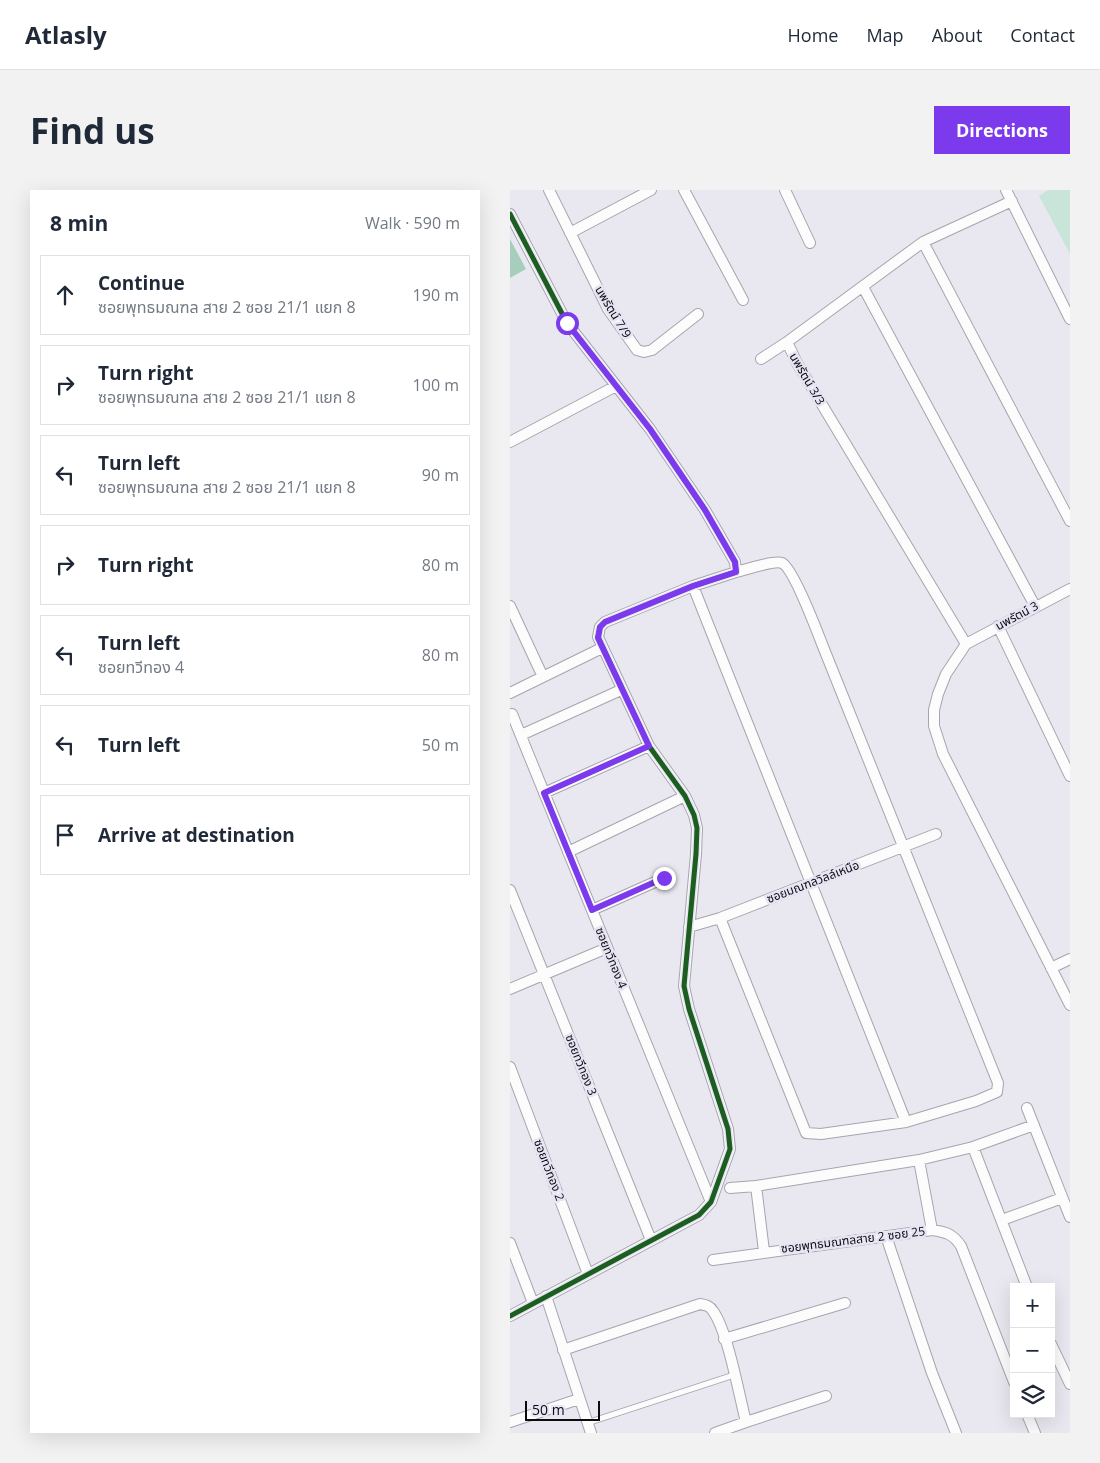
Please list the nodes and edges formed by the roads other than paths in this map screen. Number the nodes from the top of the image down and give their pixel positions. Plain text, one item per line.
1 (549, 190) edge
2 (651, 190) edge
3 (684, 190) edge
4 (785, 190) edge
5 (1006, 190) edge
6 (1012, 201) junction
7 (510, 214) edge
8 (570, 233) junction
9 (923, 242) junction
10 (810, 243) dead end
11 (863, 287) junction
12 (743, 300) dead end
13 (698, 314) dead end
14 (1070, 319) edge
15 (787, 342) junction
16 (761, 359) dead end
17 (616, 386) junction
18 (510, 442) edge
19 (1070, 521) edge
20 (736, 572) junction
21 (693, 586) junction
22 (1070, 588) edge
23 (510, 606) edge
24 (1035, 606) junction
25 (998, 626) junction
26 (966, 644) junction
27 (602, 648) junction
28 (543, 677) junction
29 (622, 690) junction
30 (510, 694) edge
31 (512, 714) dead end
32 (521, 735) junction
33 (649, 746) junction
34 (1070, 776) edge
35 (544, 793) junction
36 (684, 796) junction
37 (936, 834) dead end
38 (903, 847) junction
39 (568, 852) junction
40 (664, 878) dead end
41 (810, 883) junction
42 (510, 890) edge
43 (592, 910) junction
44 (720, 918) junction
45 (689, 927) junction
46 (608, 948) junction
47 (1070, 959) edge
48 (1051, 968) junction
49 (544, 975) junction
50 (510, 989) edge
51 (1070, 1005) edge
52 (510, 1067) edge
53 (1027, 1108) dead end
54 (906, 1122) junction
55 (1034, 1125) junction
56 (973, 1147) junction
57 (919, 1160) junction
58 (756, 1186) junction
59 (730, 1188) dead end
60 (1062, 1198) junction
61 (711, 1202) junction
62 (1070, 1217) edge
63 (1002, 1220) junction
64 (932, 1230) junction
65 (886, 1236) junction
66 (651, 1240) junction
67 (510, 1243) edge
68 (764, 1251) junction
69 (713, 1260) dead end
70 (588, 1274) junction
71 (1026, 1283) edge
72 (546, 1296) junction
73 (533, 1302) junction
74 (845, 1303) dead end
75 (510, 1316) edge
76 (724, 1338) junction
77 (563, 1350) junction
78 (1055, 1352) edge
79 (1010, 1373) edge
80 (734, 1375) junction
81 (1070, 1384) edge
82 (826, 1396) dead end
83 (579, 1399) junction
84 (1029, 1418) edge
85 (510, 1422) edge
86 (746, 1422) junction
87 (589, 1428) edge
88 (715, 1433) edge
89 (956, 1433) edge
90 (1035, 1433) edge

1 - 8 street
2 - 8 street
3 - 12 street
4 - 10 street
5 - 6 street
6 - 9 street, นพรัตน์ 3/3
6 - 14 street
7 - 17 street
8 - 13 street, นพรัตน์ 7/9
9 - 11 street, นพรัตน์ 3/3
9 - 19 street
11 - 15 street, นพรัตน์ 3/3
11 - 24 street
15 - 16 street
15 - 26 street, นพรัตน์ 3/3
17 - 18 street
17 - 20 street
20 - 21 street
20 - 38 street
21 - 27 street
21 - 41 street
22 - 24 street, นพรัตน์ 3
23 - 28 street
24 - 25 street, นพรัตน์ 3
25 - 26 street, นพรัตน์ 3
25 - 34 street
26 - 48 street
27 - 28 street
27 - 29 street
28 - 30 street
29 - 32 street
29 - 33 street
31 - 32 street, ซอยทวีทอง 4
32 - 35 street, ซอยทวีทอง 4
33 - 35 street
33 - 36 street
35 - 39 street, ซอยทวีทอง 4
36 - 39 street
36 - 45 street
37 - 38 street, ซอยมณฑลวิลล์เหนือ
38 - 41 street, ซอยมณฑลวิลล์เหนือ
38 - 54 street
39 - 43 street, ซอยทวีทอง 4
40 - 43 street
41 - 44 street, ซอยมณฑลวิลล์เหนือ
41 - 54 street
42 - 49 street, ซอยทวีทอง 3
43 - 46 street, ซอยทวีทอง 4
44 - 45 street, ซอยมณฑลวิลล์เหนือ
44 - 54 street
45 - 61 street
46 - 49 street
46 - 61 street, ซอยทวีทอง 4
47 - 48 street
48 - 51 street
49 - 50 street
49 - 66 street, ซอยทวีทอง 3
52 - 70 street, ซอยทวีทอง 2
53 - 55 street
55 - 56 street
55 - 60 street
56 - 57 street
56 - 63 street
57 - 58 street
57 - 64 street
58 - 59 street
58 - 68 street
60 - 62 street
60 - 63 street
61 - 66 street
63 - 71 street
64 - 65 street, ซอยพุทธมณฑลสาย 2 ซอย 25
64 - 79 street, ซอยพุทธมณฑลสาย 2 ซอย 25
65 - 68 street, ซอยพุทธมณฑลสาย 2 ซอย 25
65 - 89 street
66 - 70 street
67 - 73 street
68 - 69 street, ซอยพุทธมณฑลสาย 2 ซอย 25
70 - 72 street
72 - 73 street
72 - 77 street
73 - 75 street
74 - 76 street
76 - 77 street
76 - 80 street
77 - 83 street
78 - 81 street
80 - 86 street
80 - 87 lane
82 - 86 street
83 - 85 street
83 - 87 street
84 - 90 street
86 - 88 street

